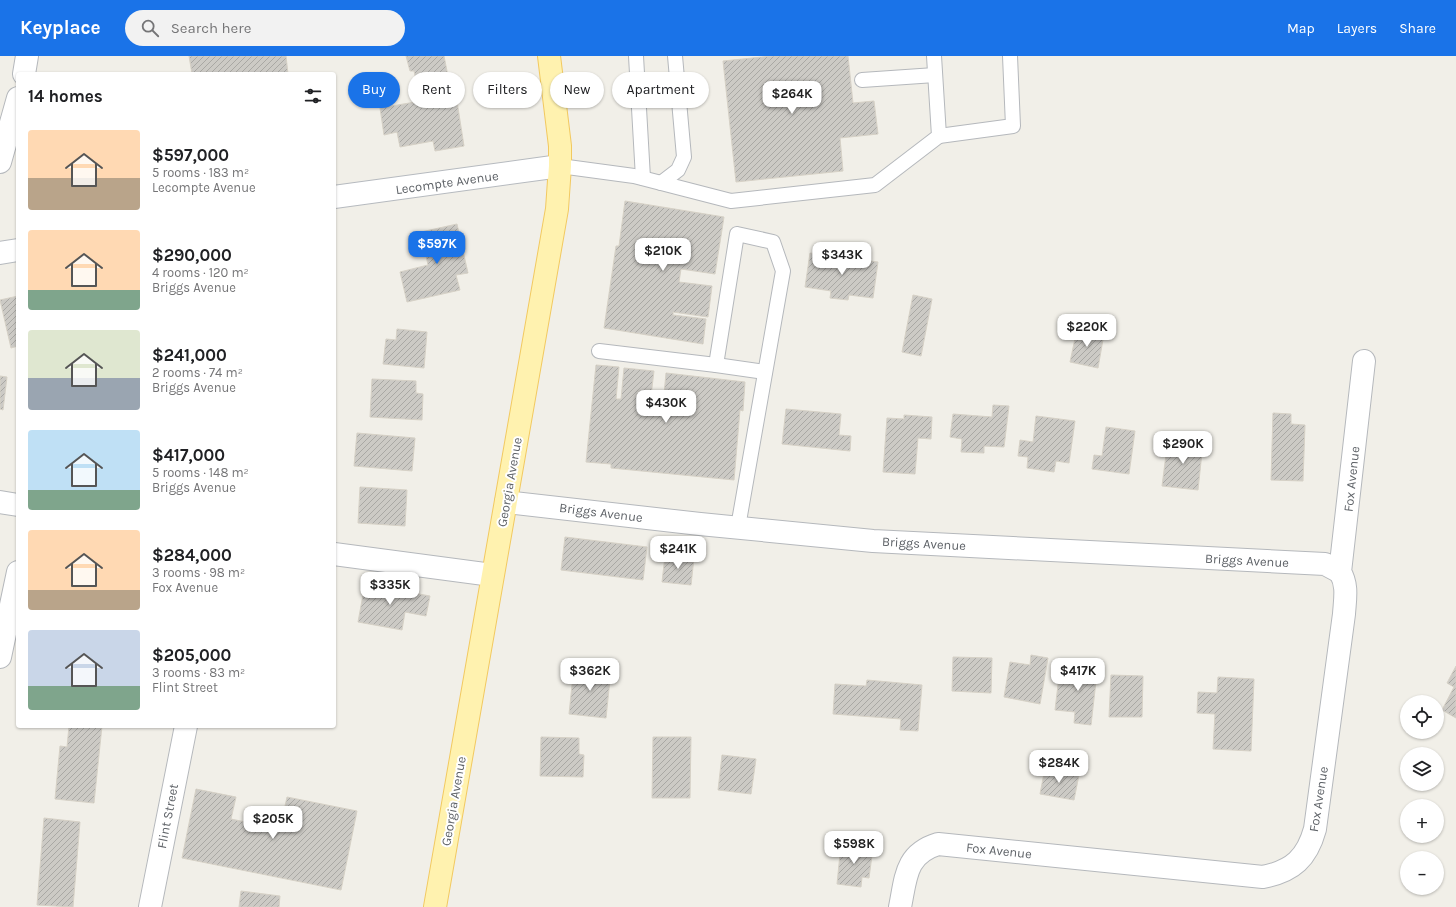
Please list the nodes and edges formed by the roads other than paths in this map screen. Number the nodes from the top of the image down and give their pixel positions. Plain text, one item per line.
1 (27, 56) edge
2 (549, 56) edge
3 (636, 56) edge
4 (675, 56) edge
5 (934, 56) edge
6 (1010, 56) edge
7 (24, 72) edge
8 (935, 75) junction
9 (862, 80) dead end
10 (15, 125) edge
11 (939, 136) junction
12 (0, 162) edge
13 (560, 166) junction
14 (642, 178) junction
15 (661, 183) junction
16 (336, 197) edge
17 (16, 250) edge
18 (0, 253) edge
19 (599, 350) dead end
20 (1364, 362) dead end
21 (716, 365) junction
22 (765, 372) junction
23 (0, 502) edge
24 (506, 502) junction
25 (16, 505) edge
26 (738, 527) junction
27 (336, 554) edge
28 (1340, 572) junction
29 (492, 575) junction
30 (16, 581) edge
31 (0, 657) edge
32 (186, 728) edge
33 (150, 907) edge
34 (435, 907) edge
35 (900, 907) edge

1 - 7 street
2 - 13 main road, Georgia Avenue
3 - 14 lane
4 - 15 lane
5 - 8 lane
6 - 11 lane
8 - 9 lane
8 - 11 lane
10 - 12 street
11 - 15 lane
13 - 14 lane
13 - 16 street, Lecompte Avenue
13 - 24 main road, Georgia Avenue
14 - 15 lane
17 - 18 street
19 - 21 lane
20 - 28 street, Fox Avenue
21 - 22 lane
21 - 22 lane
22 - 26 lane
23 - 25 street
24 - 26 street, Briggs Avenue
24 - 29 main road, Georgia Avenue
26 - 28 street, Briggs Avenue
27 - 29 street
28 - 35 street, Fox Avenue
29 - 34 main road, Georgia Avenue
30 - 31 street
32 - 33 street, Flint Street

